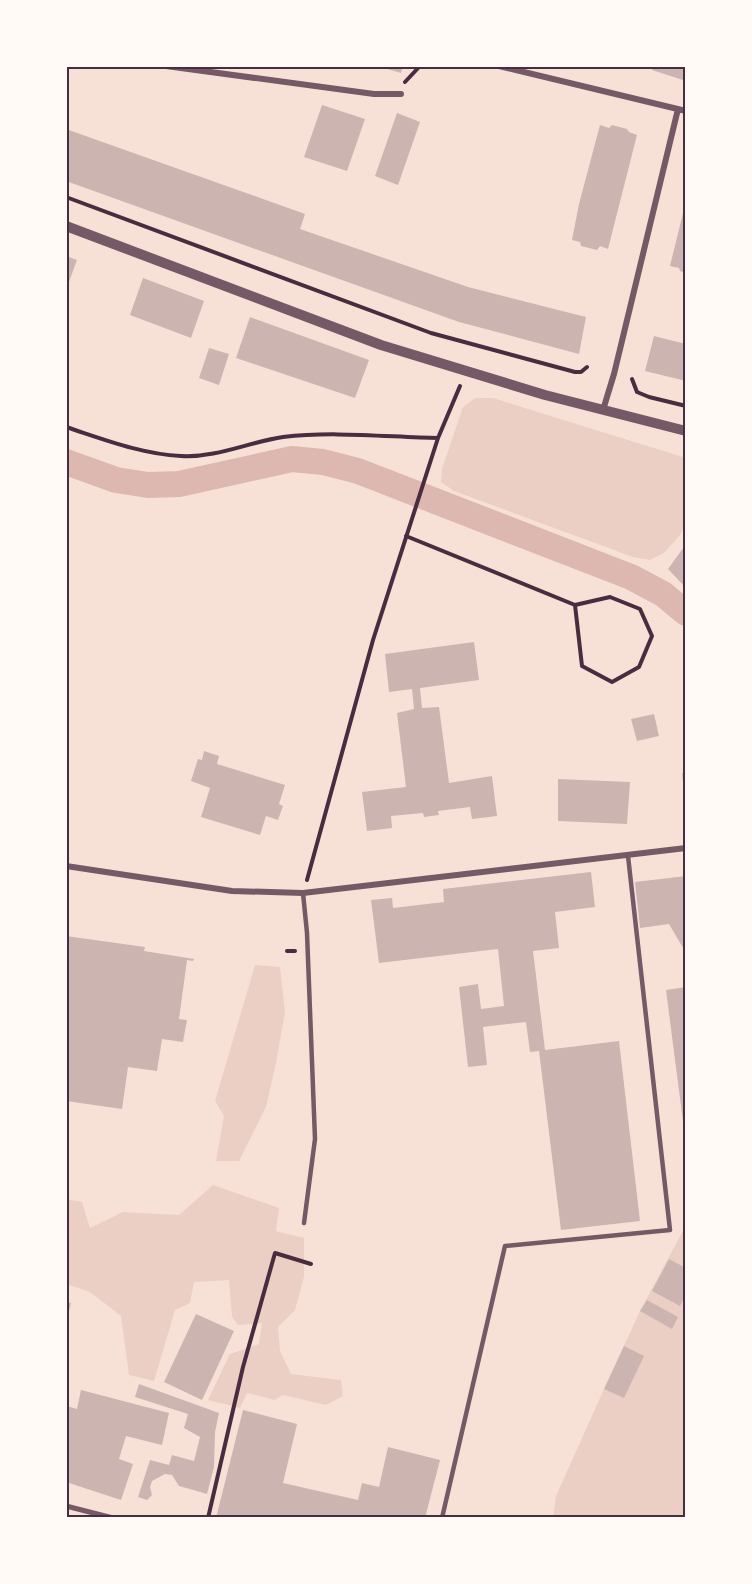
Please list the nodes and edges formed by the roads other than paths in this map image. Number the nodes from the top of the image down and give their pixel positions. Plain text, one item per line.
1 (166, 66) edge
2 (499, 66) edge
3 (401, 94) dead end
4 (678, 109) junction
5 (686, 111) edge
6 (66, 226) edge
7 (603, 410) junction
8 (686, 432) edge
9 (686, 848) edge
10 (628, 856) junction
11 (66, 866) edge
12 (303, 893) junction
13 (304, 1223) dead end
14 (66, 1506) edge
15 (113, 1518) edge
16 (442, 1518) edge

1 - 3 street
2 - 4 street
4 - 5 street
4 - 7 street
6 - 7 street
7 - 8 street
9 - 10 street
10 - 12 street
10 - 16 lane
11 - 12 street
12 - 13 lane
14 - 15 street

